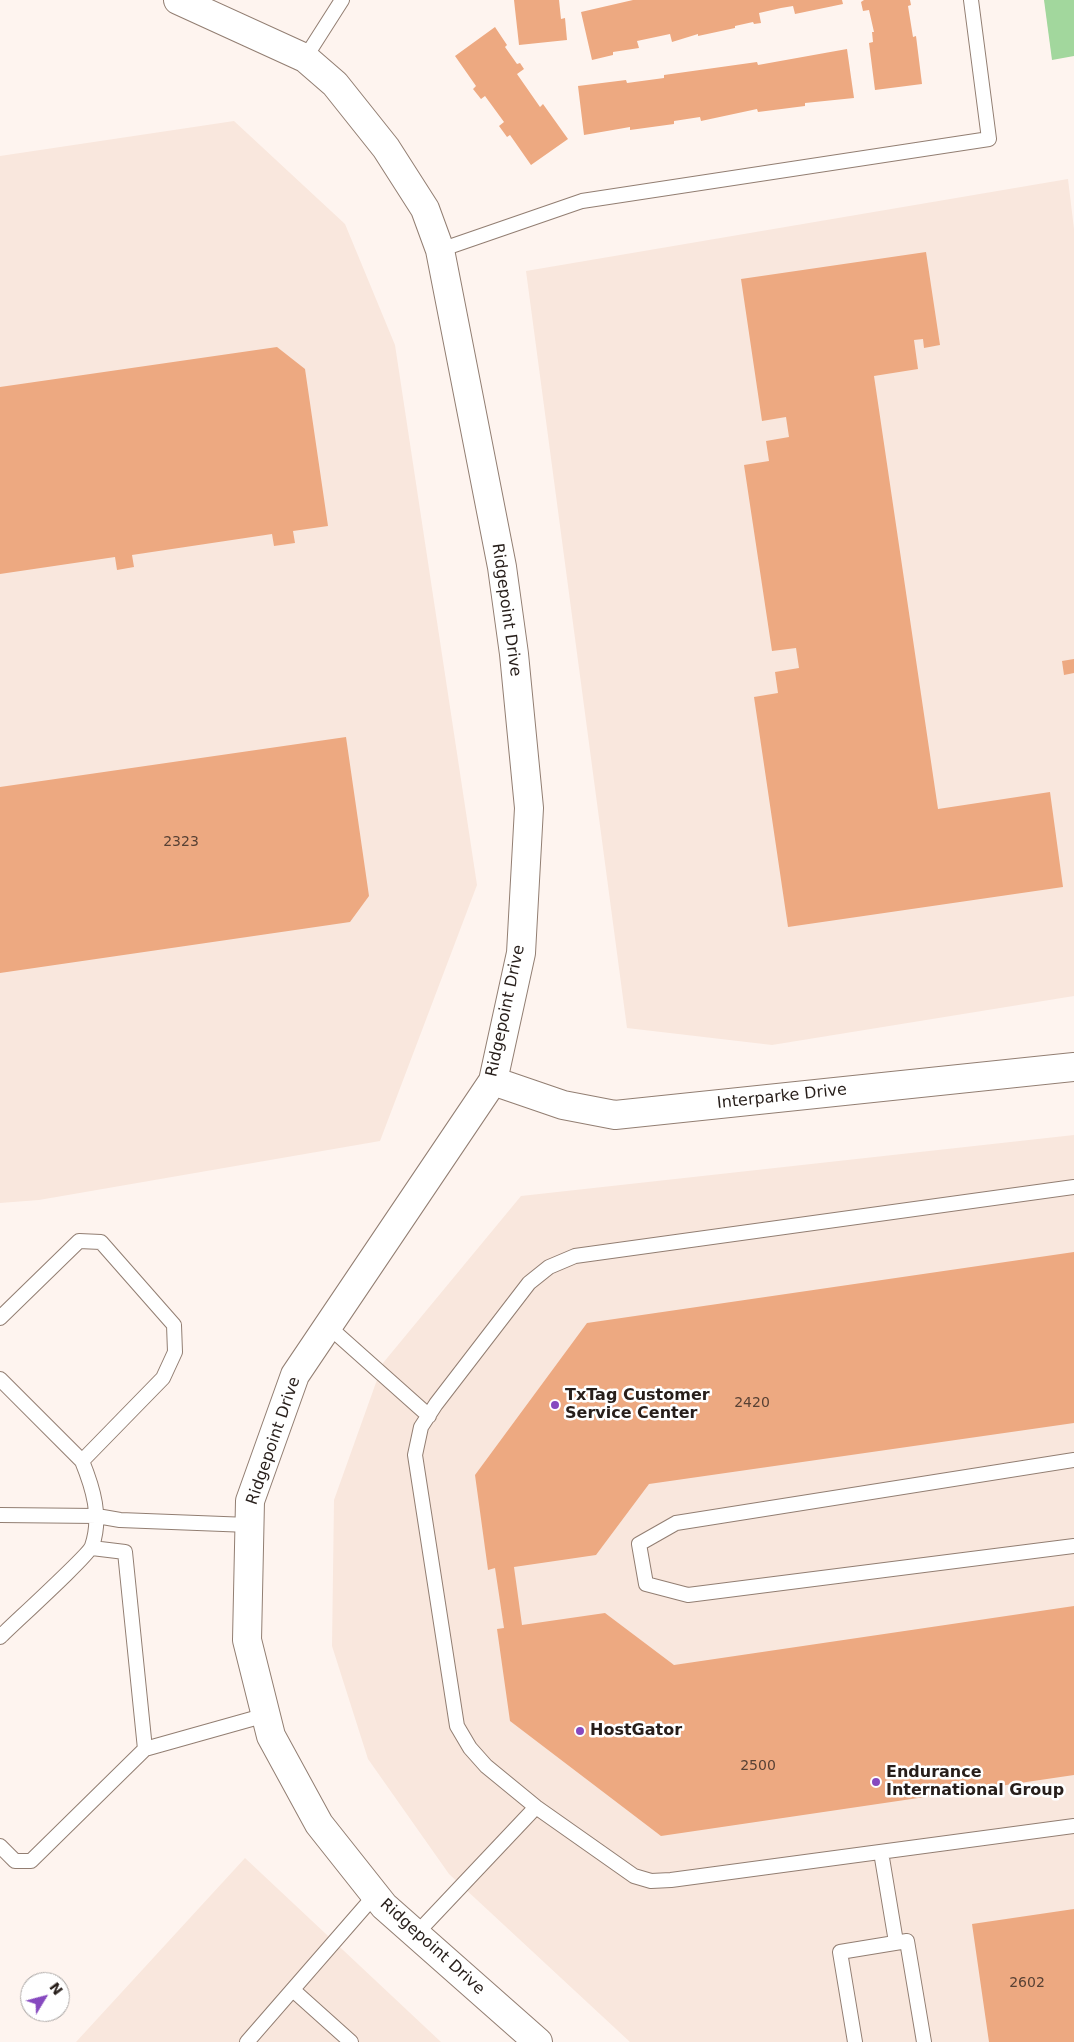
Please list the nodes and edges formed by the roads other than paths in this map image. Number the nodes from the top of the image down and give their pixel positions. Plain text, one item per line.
1 (178, 0) edge
2 (342, 0) edge
3 (971, 0) edge
4 (305, 58) junction
5 (440, 250) junction
6 (1074, 1067) edge
7 (493, 1081) junction
8 (1074, 1187) edge
9 (0, 1318) edge
10 (328, 1326) junction
11 (0, 1379) edge
12 (429, 1416) junction
13 (1074, 1460) edge
14 (82, 1461) junction
15 (0, 1515) edge
16 (97, 1516) junction
17 (250, 1525) junction
18 (1074, 1546) edge
19 (92, 1548) junction
20 (0, 1637) edge
21 (266, 1716) junction
22 (145, 1749) junction
23 (536, 1806) junction
24 (1074, 1826) edge
25 (0, 1846) edge
26 (882, 1852) junction
27 (375, 1894) junction
28 (416, 1934) junction
29 (896, 1942) junction
30 (293, 1990) junction
31 (247, 2042) edge
32 (351, 2042) edge
33 (538, 2042) edge
34 (854, 2042) edge
35 (924, 2042) edge

1 - 4 street, Ridgepoint Drive
2 - 4 lane
3 - 5 lane
4 - 5 street, Ridgepoint Drive
5 - 7 street, Ridgepoint Drive
6 - 7 street, Interparke Drive
7 - 10 street, Ridgepoint Drive
8 - 12 lane
9 - 14 lane
10 - 12 lane
10 - 17 street, Ridgepoint Drive
11 - 14 lane
12 - 23 lane
13 - 18 lane
14 - 16 lane
15 - 16 lane
16 - 17 lane
16 - 19 lane
17 - 21 street, Ridgepoint Drive
19 - 20 lane
19 - 22 lane
21 - 22 lane
21 - 27 street, Ridgepoint Drive
22 - 25 lane
23 - 26 lane
23 - 28 lane
24 - 26 lane
26 - 29 lane
27 - 28 street, Ridgepoint Drive
27 - 30 lane
28 - 33 street, Ridgepoint Drive
29 - 34 lane
29 - 35 lane
30 - 31 lane
30 - 32 lane

